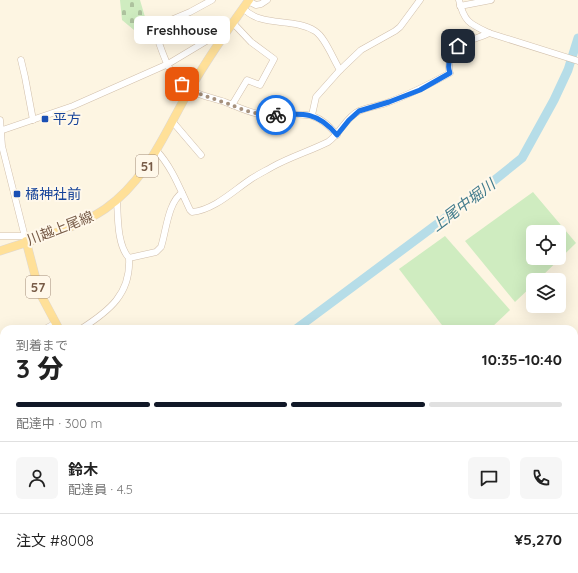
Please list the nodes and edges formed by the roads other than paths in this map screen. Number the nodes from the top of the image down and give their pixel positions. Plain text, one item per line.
1 (212, 0) edge
2 (267, 0) edge
3 (420, 0) edge
4 (491, 0) edge
5 (247, 2) edge
6 (459, 3) edge
7 (233, 23) junction
8 (489, 33) junction
9 (221, 40) junction
10 (21, 60) dead end
11 (574, 60) edge
12 (168, 64) junction
13 (340, 70) junction
14 (190, 90) junction
15 (232, 105) junction
16 (312, 115) junction
17 (0, 120) edge
18 (33, 120) junction
19 (172, 121) junction
20 (1, 131) edge
21 (337, 135) junction
22 (156, 150) junction
23 (201, 155) dead end
24 (182, 193) junction
25 (117, 200) junction
26 (0, 236) edge
27 (26, 239) junction
28 (0, 250) edge
29 (129, 258) junction
30 (57, 325) edge
31 (87, 325) edge

1 - 12 street
2 - 5 street
3 - 13 street
4 - 6 street
5 - 7 main road, 川越上尾線 / 51
5 - 13 street
6 - 8 street
7 - 9 main road, 川越上尾線 / 51
7 - 15 street
8 - 11 street
8 - 21 street
9 - 12 street
9 - 14 main road, 川越上尾線 / 51
10 - 18 street
12 - 14 street
12 - 18 street
13 - 16 street
14 - 15 street
14 - 19 main road, 川越上尾線 / 51
15 - 16 street
16 - 21 street
17 - 20 street
18 - 20 street
19 - 22 main road, 川越上尾線 / 51
19 - 23 street
20 - 27 street
21 - 24 street
22 - 24 street
22 - 25 main road, 川越上尾線 / 51
24 - 29 street
25 - 27 main road, 川越上尾線 / 51
25 - 29 street
26 - 27 street
27 - 28 main road, 川越上尾線 / 51
27 - 30 main road, 57
29 - 31 street

